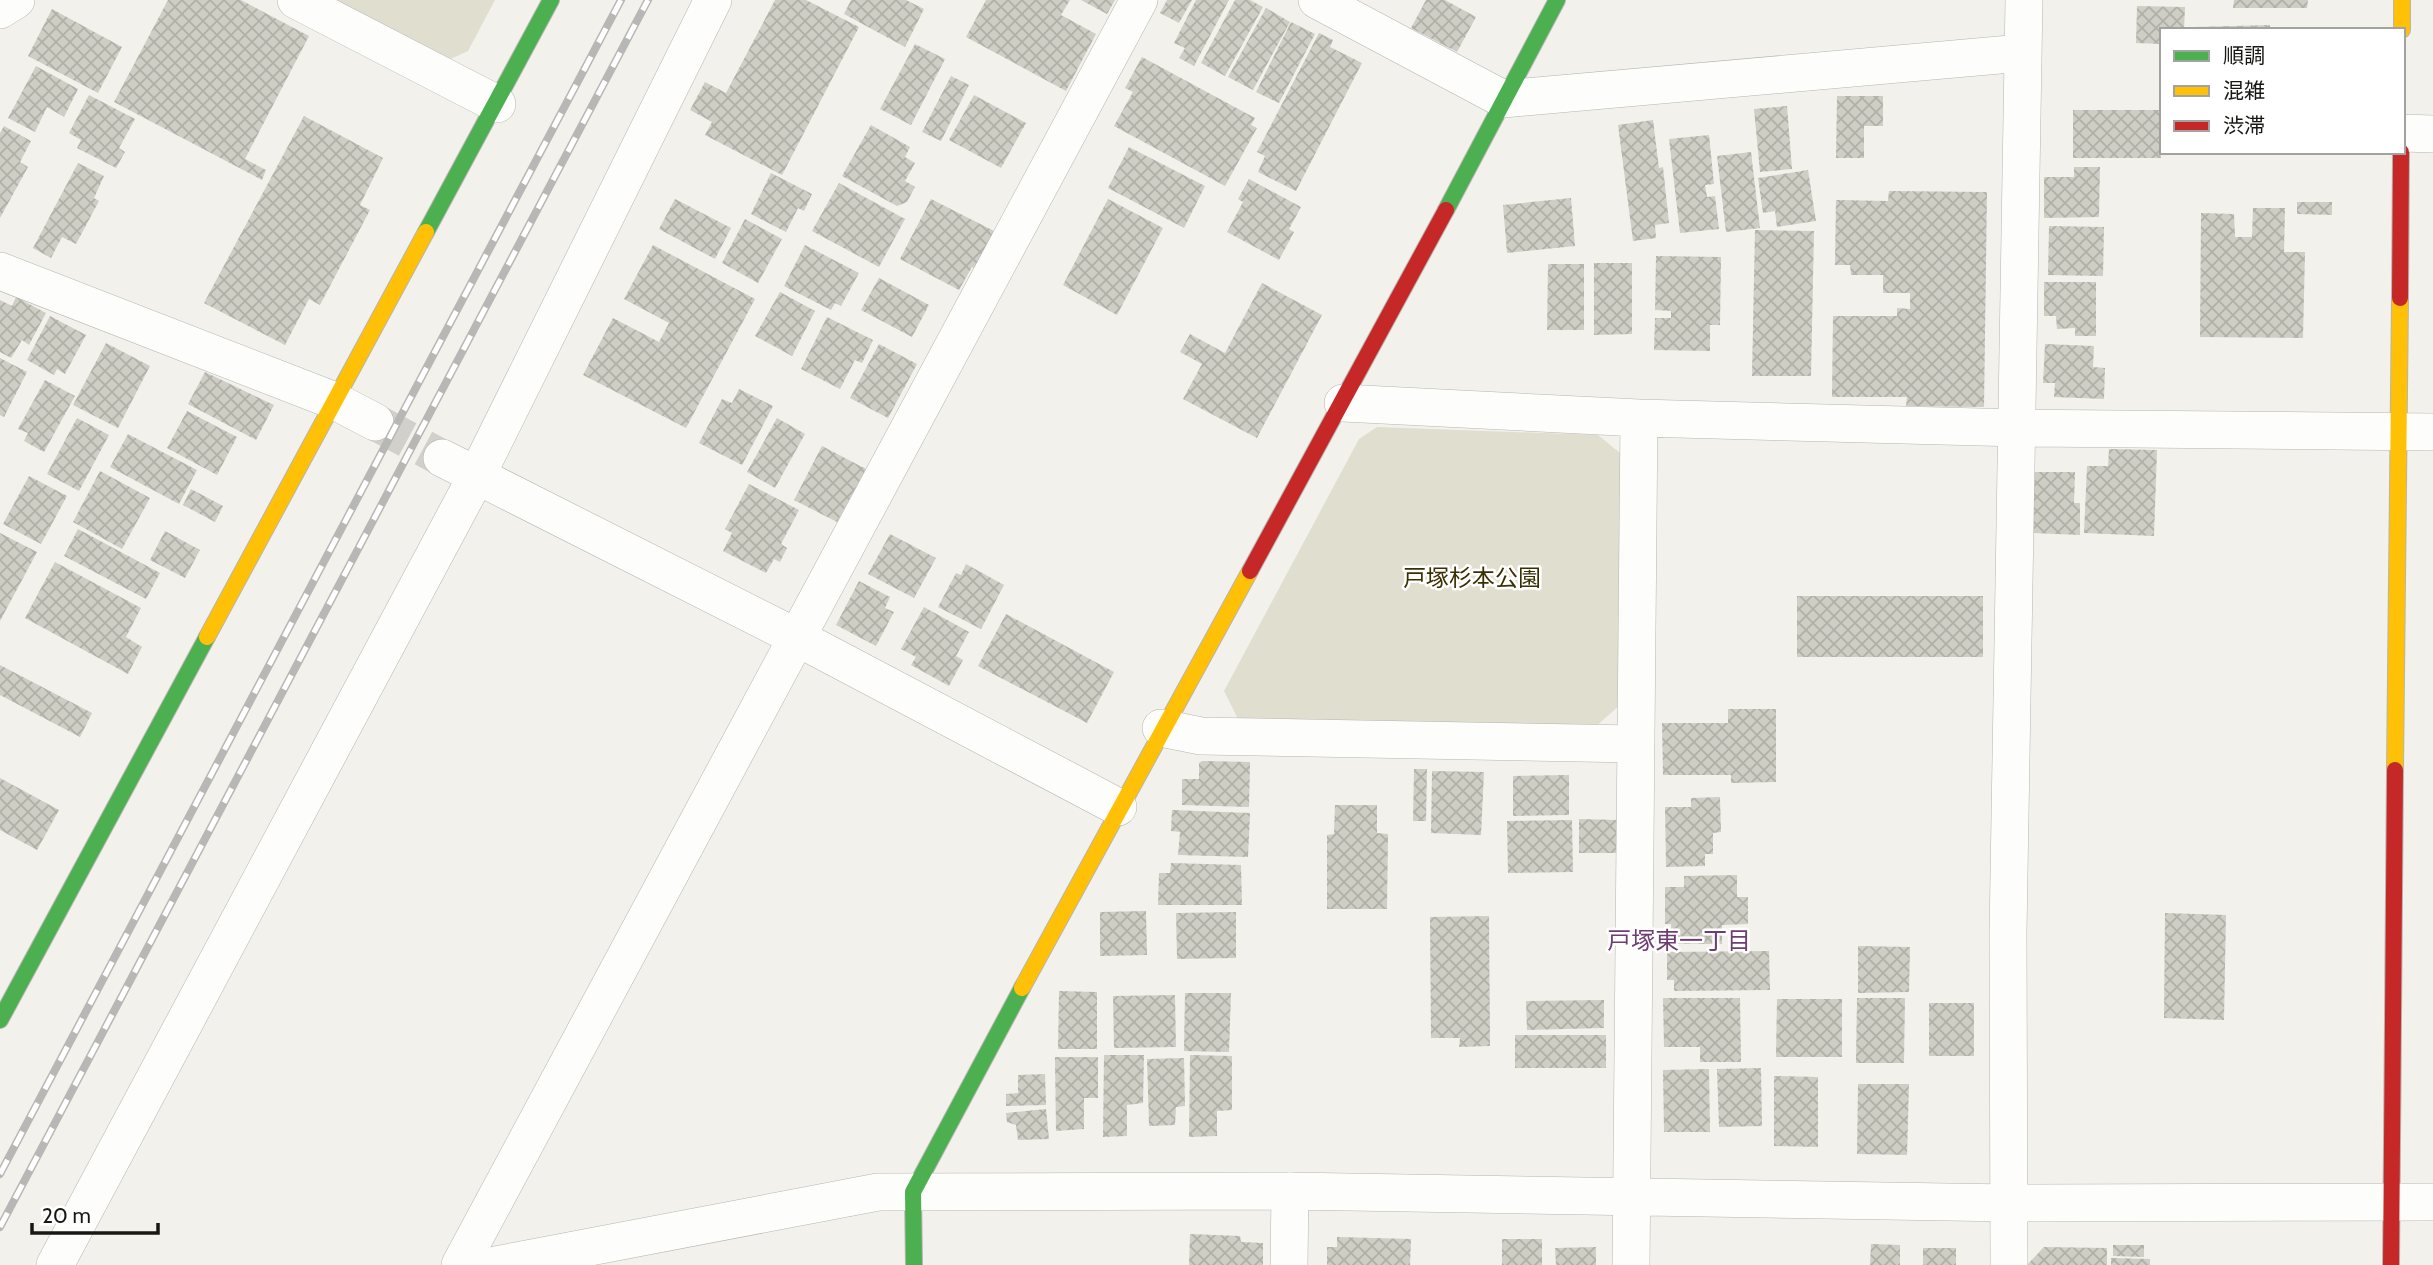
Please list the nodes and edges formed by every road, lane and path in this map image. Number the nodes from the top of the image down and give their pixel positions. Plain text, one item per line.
1 (16, 0) edge
2 (296, 0) edge
3 (551, 0) edge
4 (713, 0) edge
5 (1139, 0) edge
6 (1317, 0) edge
7 (1557, 0) edge
8 (2024, 0) edge
9 (2402, 0) edge
10 (0, 10) edge
11 (2402, 28) edge
12 (2022, 53) junction
13 (1503, 99) junction
14 (497, 104) junction
15 (2405, 133) edge
16 (2433, 134) edge
17 (2401, 154) edge
18 (0, 271) edge
19 (335, 401) junction
20 (1343, 402) junction
21 (1639, 418) junction
22 (375, 422) tunnel mouth
23 (2019, 428) junction
24 (2397, 431) junction
25 (2433, 432) edge
26 (442, 458) tunnel mouth
27 (476, 477) junction
28 (796, 637) junction
29 (1161, 728) junction
30 (1635, 744) junction
31 (1118, 807) junction
32 (4, 1003) edge
33 (1290, 1191) junction
34 (913, 1192) junction
35 (1631, 1196) junction
36 (2391, 1201) junction
37 (2433, 1202) edge
38 (2010, 1203) junction
39 (55, 1265) edge
40 (460, 1265) edge
41 (496, 1265) edge
42 (914, 1265) edge
43 (1289, 1265) edge
44 (1632, 1265) edge
45 (2009, 1265) edge
46 (2390, 1265) edge

1 - 10 street
2 - 14 street
3 - 14 street
4 - 27 street
5 - 28 street
6 - 13 street
7 - 13 street
8 - 12 street
9 - 11 street
12 - 13 street
12 - 23 street
13 - 20 street
14 - 19 street
15 - 16 street
17 - 24 street
18 - 19 street
19 - 22 street
19 - 32 street
20 - 21 street
20 - 29 street
21 - 23 street
21 - 30 street
23 - 24 street
23 - 38 street
24 - 25 street
24 - 36 street
26 - 27 street
27 - 28 street
27 - 39 street
28 - 31 street
28 - 40 street
29 - 30 street
29 - 31 street
30 - 35 street
31 - 34 street
33 - 34 street
33 - 35 street
33 - 43 street
34 - 41 street
34 - 42 street
35 - 38 street
35 - 44 street
36 - 37 street
36 - 38 street
36 - 46 street
38 - 45 street

